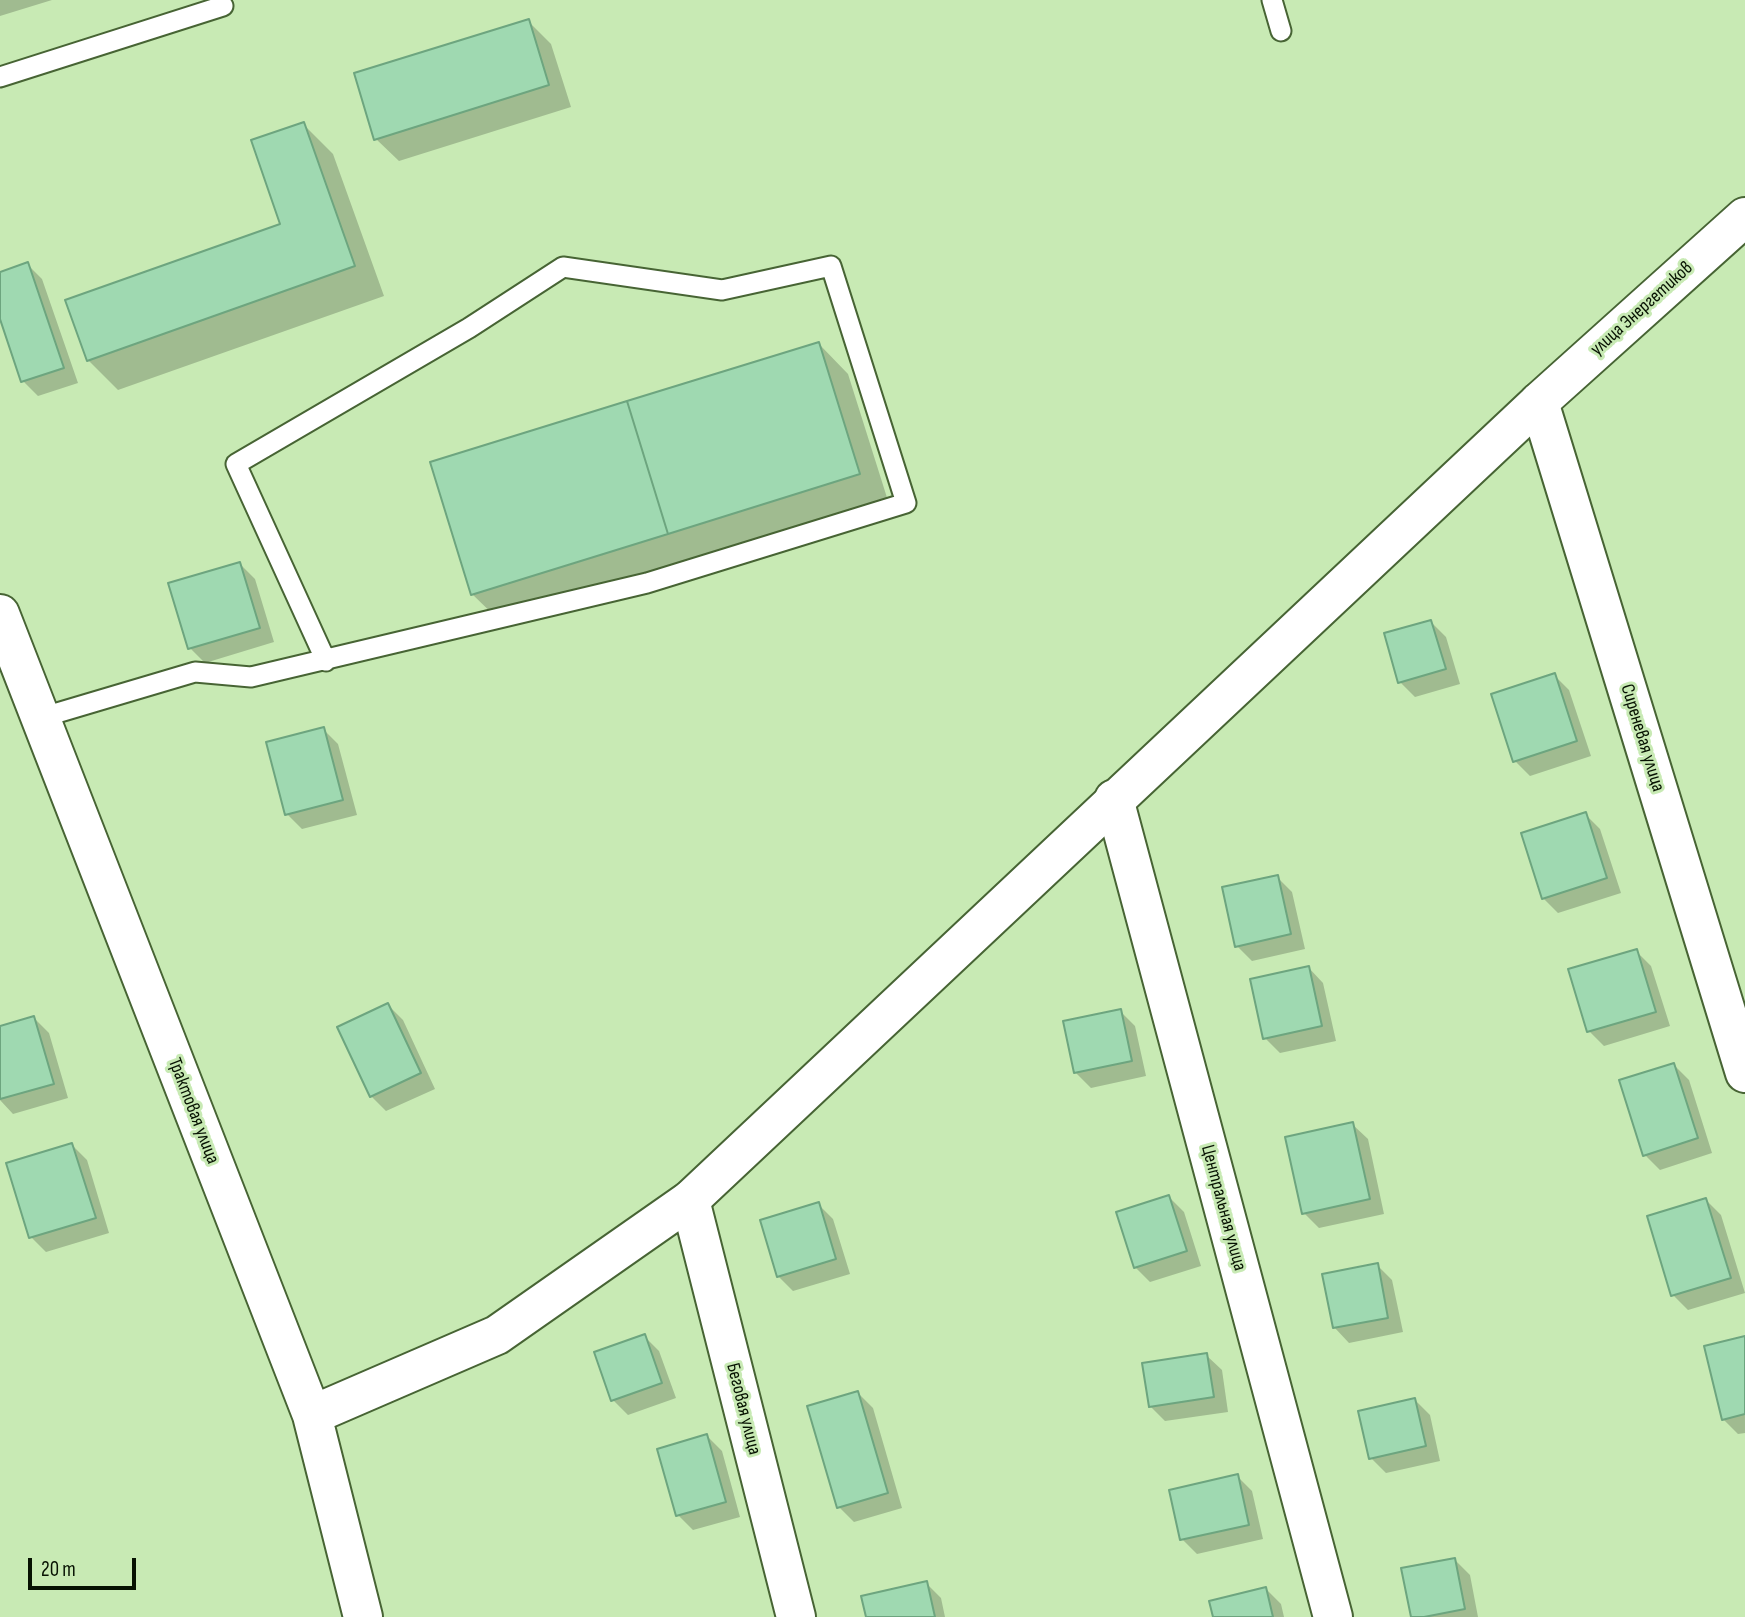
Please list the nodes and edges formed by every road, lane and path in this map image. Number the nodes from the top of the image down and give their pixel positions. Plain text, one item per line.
1 (1272, 0) edge
2 (223, 6) dead end
3 (1281, 31) dead end
4 (0, 77) edge
5 (1745, 217) edge
6 (1539, 402) junction
7 (0, 614) edge
8 (326, 661) junction
9 (40, 718) junction
10 (1114, 799) junction
11 (1745, 1073) edge
12 (690, 1200) junction
13 (312, 1415) junction
14 (363, 1617) edge
15 (796, 1617) edge
16 (1333, 1617) edge

1 - 3 lane
2 - 4 lane
5 - 6 street, улица Энергетиков
6 - 10 street, улица Энергетиков
6 - 11 street, Сиреневая улица
7 - 9 street, Трактовая улица
8 - 8 lane
8 - 9 lane
9 - 13 street, Трактовая улица
10 - 12 street, улица Энергетиков
10 - 16 street, Центральная улица
12 - 13 street, улица Энергетиков
12 - 15 street, Беговая улица
13 - 14 street, Трактовая улица

